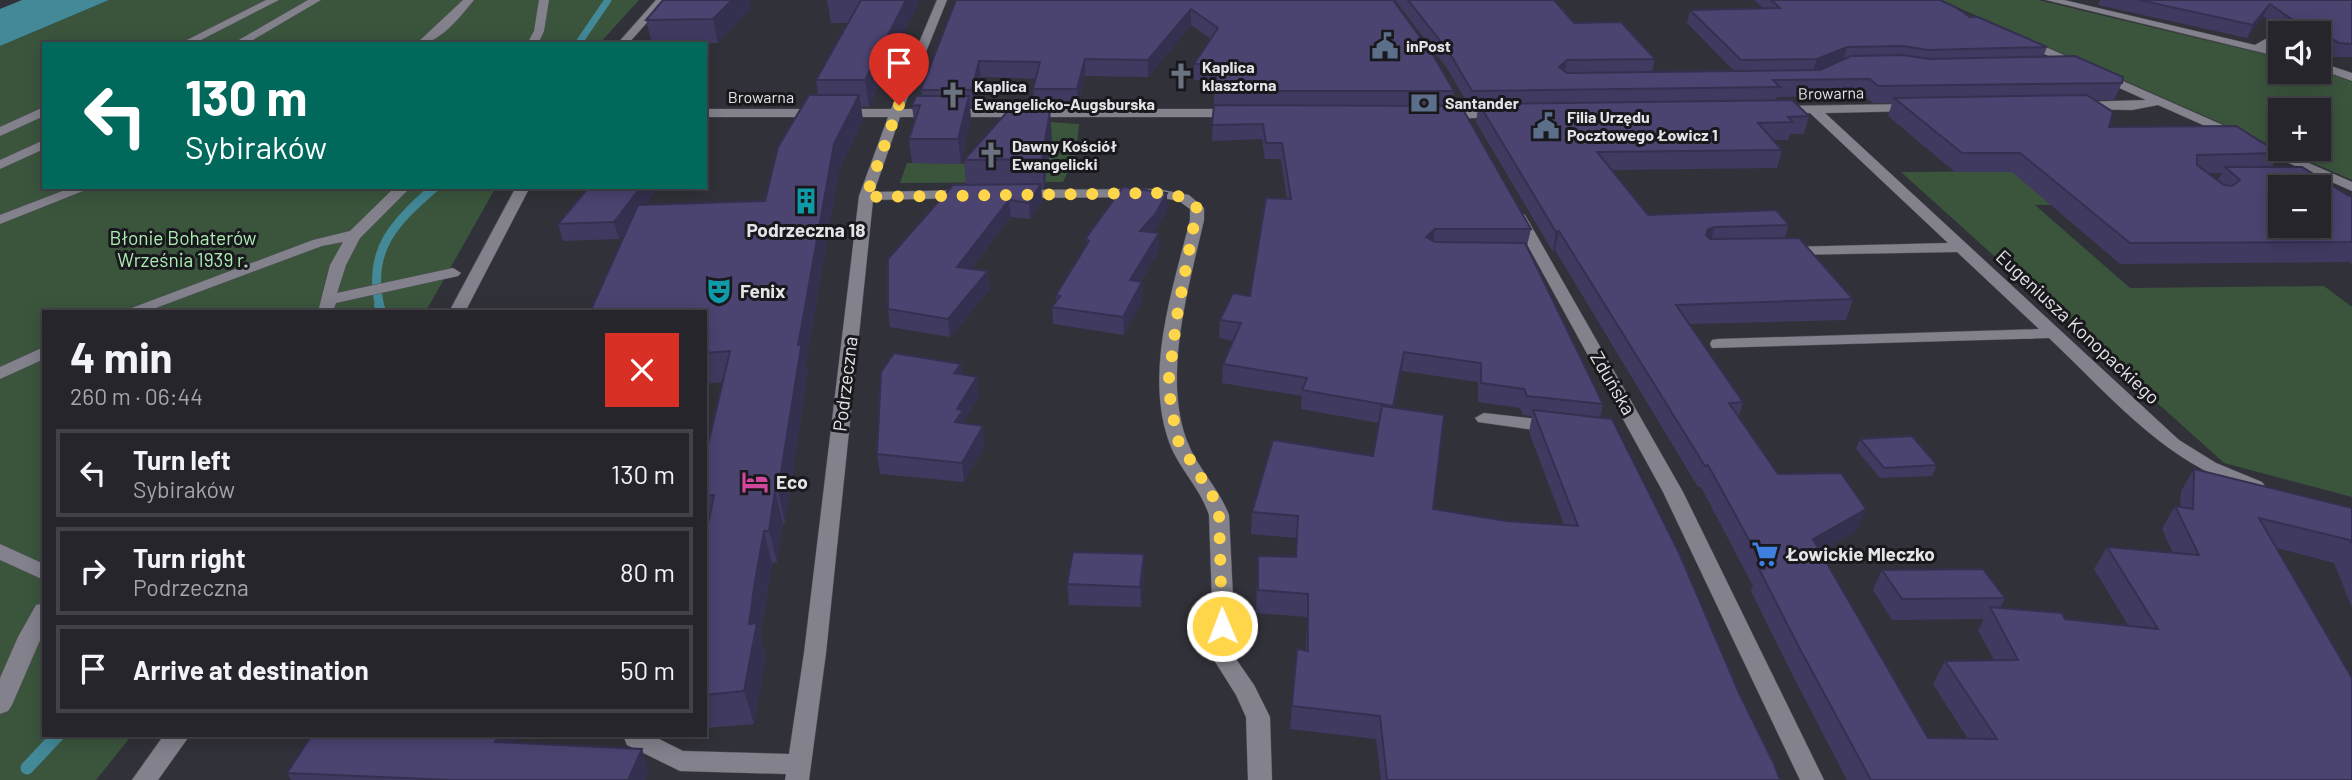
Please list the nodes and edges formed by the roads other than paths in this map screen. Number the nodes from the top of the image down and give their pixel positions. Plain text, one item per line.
1 (274, 0) edge
2 (316, 0) edge
3 (469, 0) edge
4 (544, 0) edge
5 (662, 0) edge
6 (942, 0) edge
7 (2051, 0) edge
8 (2017, 39) edge
9 (2268, 41) edge
10 (188, 42) edge
11 (241, 42) edge
12 (424, 42) edge
13 (533, 42) edge
14 (624, 42) edge
15 (2256, 48) junction
16 (2268, 51) edge
17 (2080, 66) junction
18 (2051, 69) edge
19 (2331, 69) edge
20 (2352, 76) edge
21 (2160, 101) junction
22 (1924, 108) edge
23 (1813, 109) junction
24 (1772, 110) edge
25 (42, 112) edge
26 (707, 113) edge
27 (896, 113) junction
28 (1247, 113) edge
29 (1507, 114) edge
30 (1425, 115) edge
31 (2101, 119) edge
32 (0, 132) edge
33 (42, 145) edge
34 (0, 165) edge
35 (2324, 175) edge
36 (2331, 178) edge
37 (2352, 187) edge
38 (81, 189) edge
39 (402, 189) edge
40 (522, 189) edge
41 (1507, 194) edge
42 (866, 197) junction
43 (0, 219) edge
44 (354, 235) junction
45 (1962, 247) junction
46 (1766, 252) edge
47 (453, 273) dead end
48 (327, 306) edge
49 (134, 310) edge
50 (458, 310) edge
51 (2053, 334) junction
52 (1718, 344) dead end
53 (42, 353) edge
54 (0, 374) edge
55 (1484, 418) dead end
56 (1571, 429) edge
57 (1619, 432) edge
58 (1642, 433) junction
59 (2267, 489) edge
60 (0, 551) edge
61 (42, 572) edge
62 (42, 614) edge
63 (0, 705) edge
64 (176, 737) edge
65 (635, 737) edge
66 (798, 772) edge
67 (144, 780) edge
68 (1261, 780) edge
69 (1812, 780) edge

1 - 10 street
2 - 11 street
3 - 12 street
4 - 13 street
5 - 14 street
6 - 27 street, Podrzeczna
7 - 15 street
8 - 17 street
9 - 15 street
15 - 16 street
17 - 18 street
17 - 21 street
19 - 20 street
21 - 31 street
21 - 35 street
22 - 23 street, Browarna
23 - 24 street, Browarna
23 - 45 street, Eugeniusza Konopackiego
25 - 32 street
26 - 27 street, Browarna
27 - 28 street, Browarna
27 - 42 street, Podrzeczna
29 - 30 street
33 - 34 street
36 - 37 street
38 - 43 street
39 - 44 street
40 - 50 street
41 - 58 street, Zduńska
42 - 66 street, Podrzeczna
42 - 68 street
44 - 48 street
44 - 49 street
45 - 46 street
45 - 51 street, Eugeniusza Konopackiego
47 - 48 street
51 - 52 street
51 - 59 street, Eugeniusza Konopackiego
53 - 54 street
55 - 56 street
57 - 58 street
58 - 69 street, Zduńska
60 - 61 street
62 - 63 street
64 - 67 street
65 - 66 street

